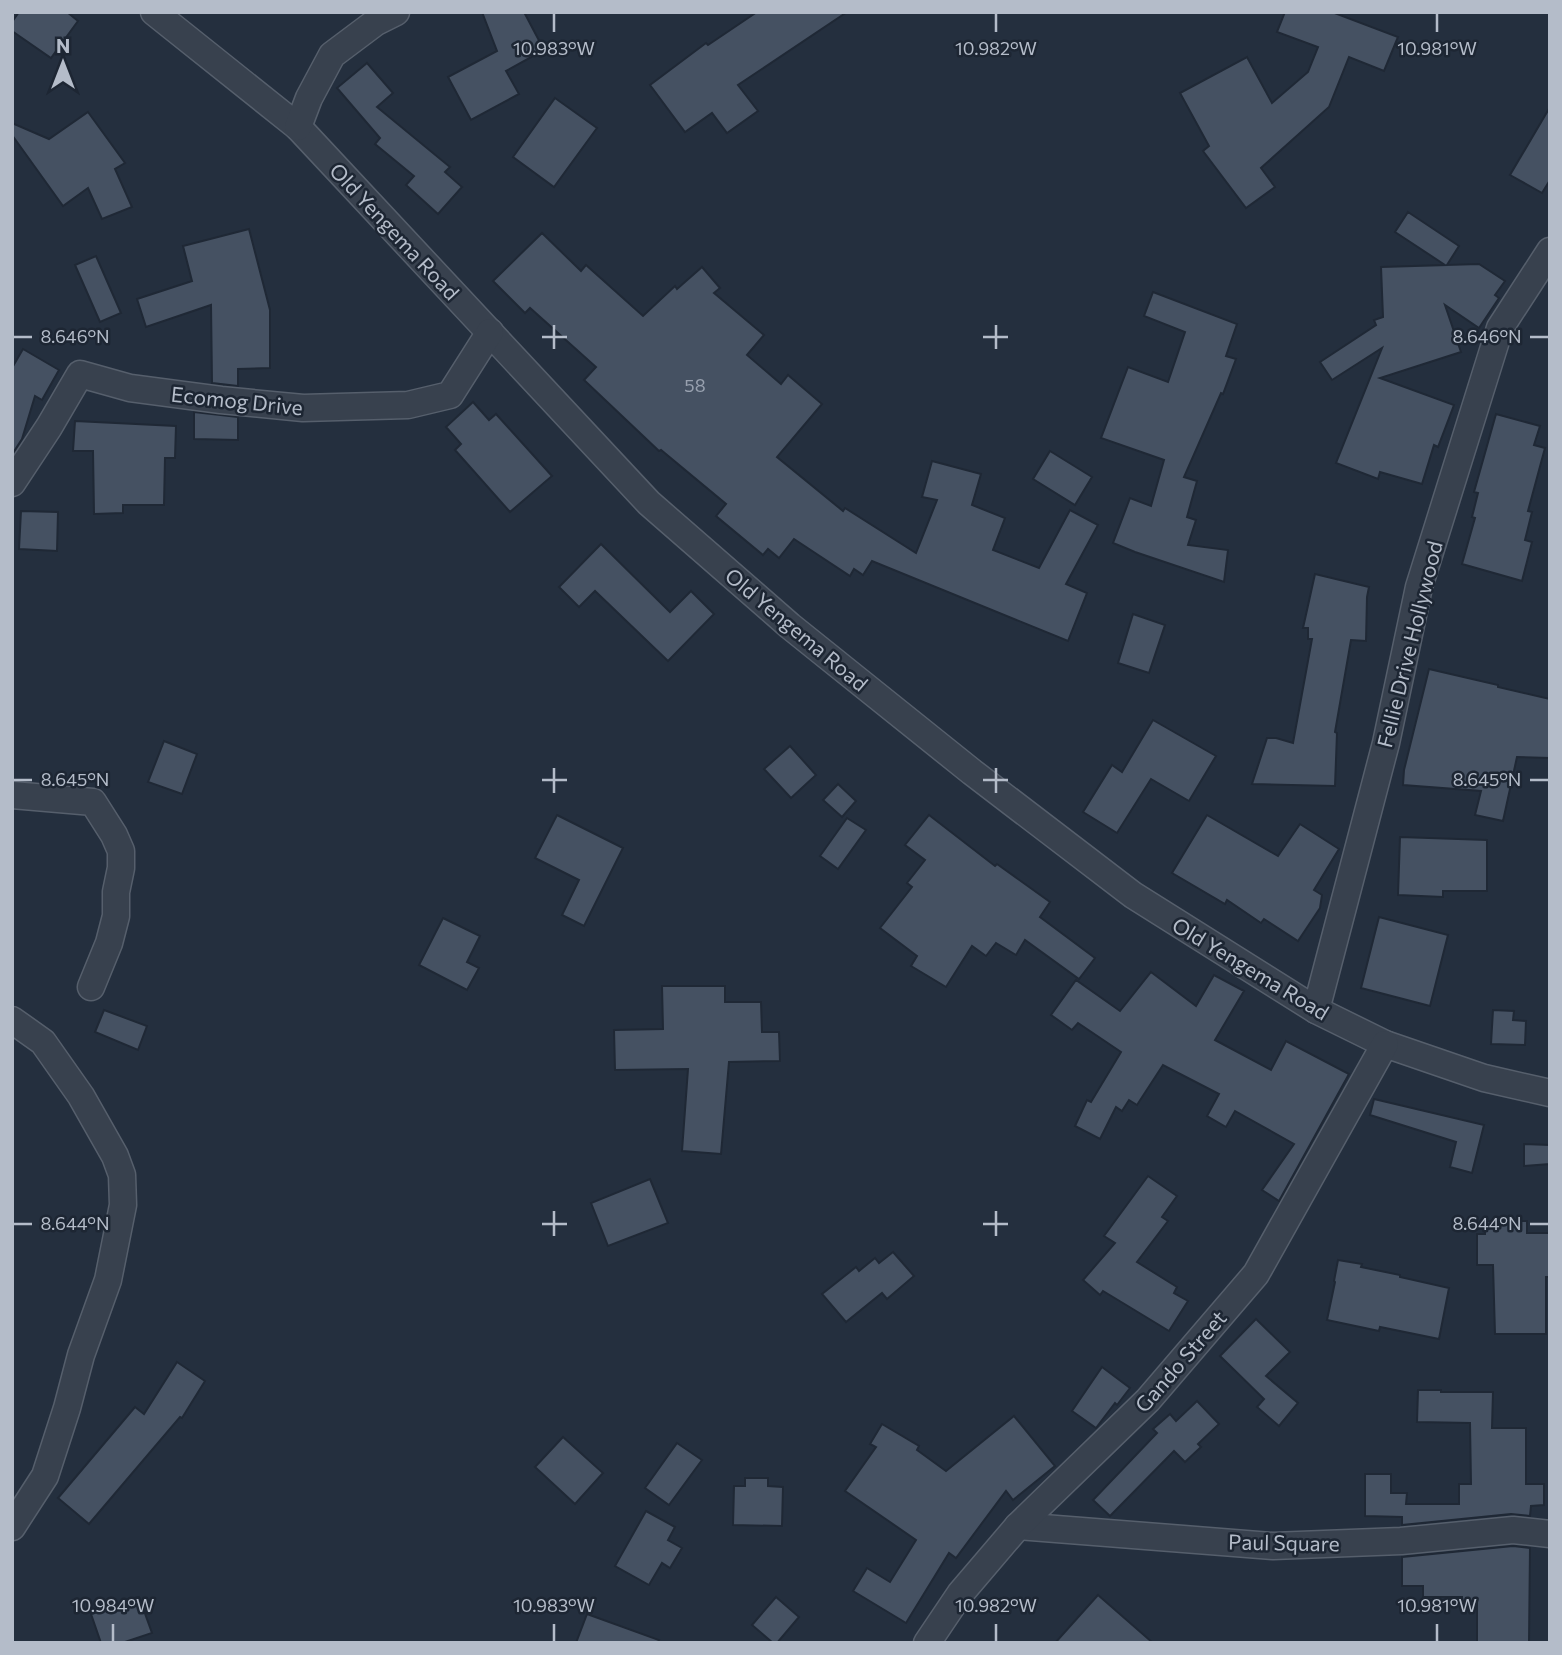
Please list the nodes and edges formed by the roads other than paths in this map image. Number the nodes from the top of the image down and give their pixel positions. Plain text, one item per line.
1 (154, 12) edge
2 (396, 12) edge
3 (298, 127) junction
4 (1550, 251) edge
5 (490, 332) junction
6 (12, 484) edge
7 (12, 795) edge
8 (91, 987) dead end
9 (1316, 1010) junction
10 (12, 1020) edge
11 (1385, 1044) junction
12 (1550, 1093) edge
13 (1018, 1526) junction
14 (12, 1527) edge
15 (1550, 1534) edge
16 (927, 1643) edge

1 - 3 street, Old Yengema Road
2 - 3 street
3 - 5 street, Old Yengema Road
4 - 9 street, Fellie Drive Hollywood
5 - 6 street, Ecomog Drive
5 - 9 street, Old Yengema Road
7 - 8 street
9 - 11 street, Old Yengema Road
10 - 14 street
11 - 12 street, Old Yengema Road
11 - 13 street, Gando Street
13 - 15 street, Paul Square
13 - 16 street, Gando Street

